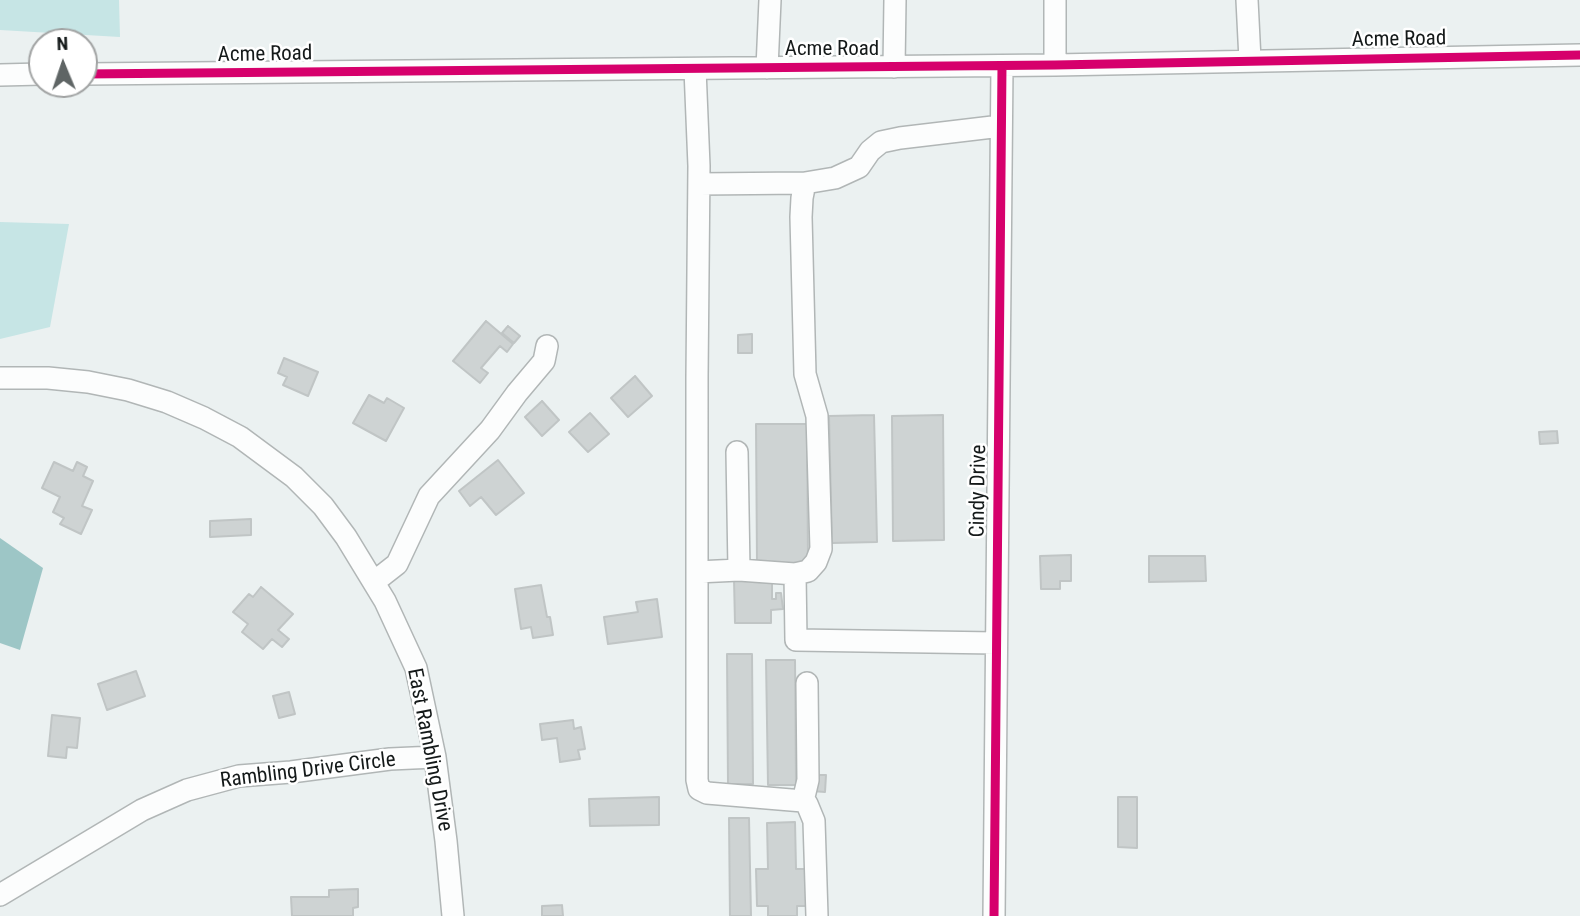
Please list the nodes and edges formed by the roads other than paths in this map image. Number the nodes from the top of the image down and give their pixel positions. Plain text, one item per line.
1 (771, 0) edge
2 (895, 0) edge
3 (1055, 0) edge
4 (1247, 0) edge
5 (1580, 55) edge
6 (1250, 60) junction
7 (1055, 65) junction
8 (1002, 66) junction
9 (894, 67) junction
10 (767, 68) junction
11 (695, 69) junction
12 (28, 74) edge
13 (98, 74) edge
14 (0, 75) edge
15 (1001, 126) junction
16 (805, 183) junction
17 (699, 184) junction
18 (547, 346) dead end
19 (0, 378) edge
20 (737, 453) dead end
21 (739, 570) junction
22 (697, 572) junction
23 (795, 574) junction
24 (374, 582) junction
25 (996, 643) junction
26 (807, 682) dead end
27 (435, 757) junction
28 (803, 801) junction
29 (0, 895) edge
30 (453, 916) edge
31 (817, 916) edge
32 (995, 916) edge

1 - 10 street
2 - 9 street
3 - 7 street
4 - 6 street
5 - 6 street, Acme Road
6 - 7 street, Acme Road
7 - 8 street, Acme Road
8 - 9 street, Acme Road
8 - 15 street, Cindy Drive
9 - 10 street, Acme Road
10 - 11 street, Acme Road
11 - 13 street, Acme Road
11 - 17 street
12 - 14 street
15 - 16 street
15 - 25 street, Cindy Drive
16 - 17 street
16 - 23 street
17 - 22 street
18 - 24 street
19 - 24 street, East Rambling Drive
20 - 21 street
21 - 22 street
21 - 23 street
22 - 28 street
23 - 25 street
24 - 27 street, East Rambling Drive
25 - 32 street, Cindy Drive
26 - 28 street
27 - 29 street, Rambling Drive Circle
27 - 30 street, East Rambling Drive
28 - 31 street

